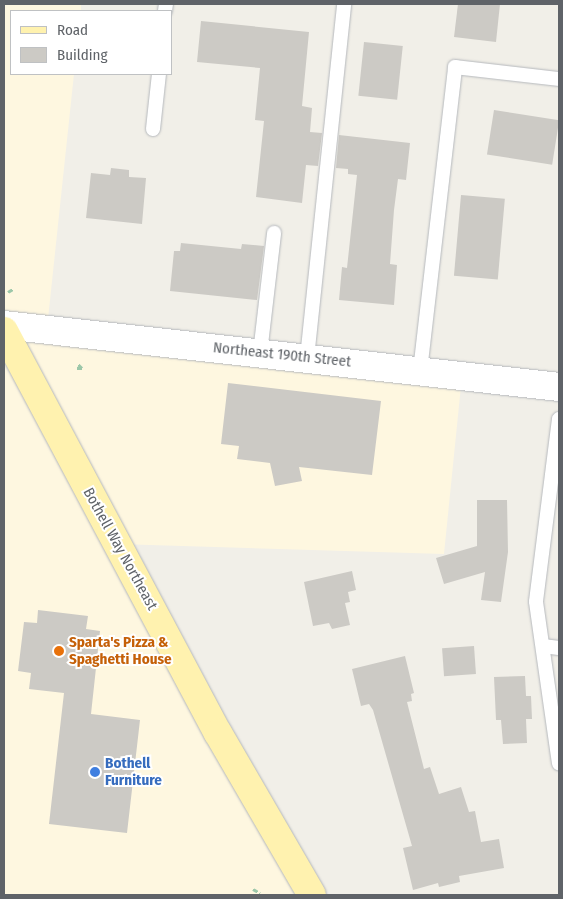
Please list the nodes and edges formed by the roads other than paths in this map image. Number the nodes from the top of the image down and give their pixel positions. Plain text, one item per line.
1 (344, 4) edge
2 (159, 75) edge
3 (559, 79) edge
4 (153, 129) dead end
5 (274, 233) dead end
6 (4, 324) edge
7 (4, 332) edge
8 (260, 353) junction
9 (307, 358) junction
10 (420, 371) junction
11 (559, 387) edge
12 (559, 419) edge
13 (543, 646) junction
14 (559, 648) edge
15 (559, 763) edge
16 (312, 895) edge

1 - 9 lane
2 - 4 lane
3 - 10 lane
5 - 8 lane
6 - 8 street, Northeast 190th Street
7 - 16 main road, Bothell Way Northeast
8 - 9 street, Northeast 190th Street
9 - 10 street, Northeast 190th Street
10 - 11 street, Northeast 190th Street
12 - 13 lane
13 - 14 lane
13 - 15 lane

